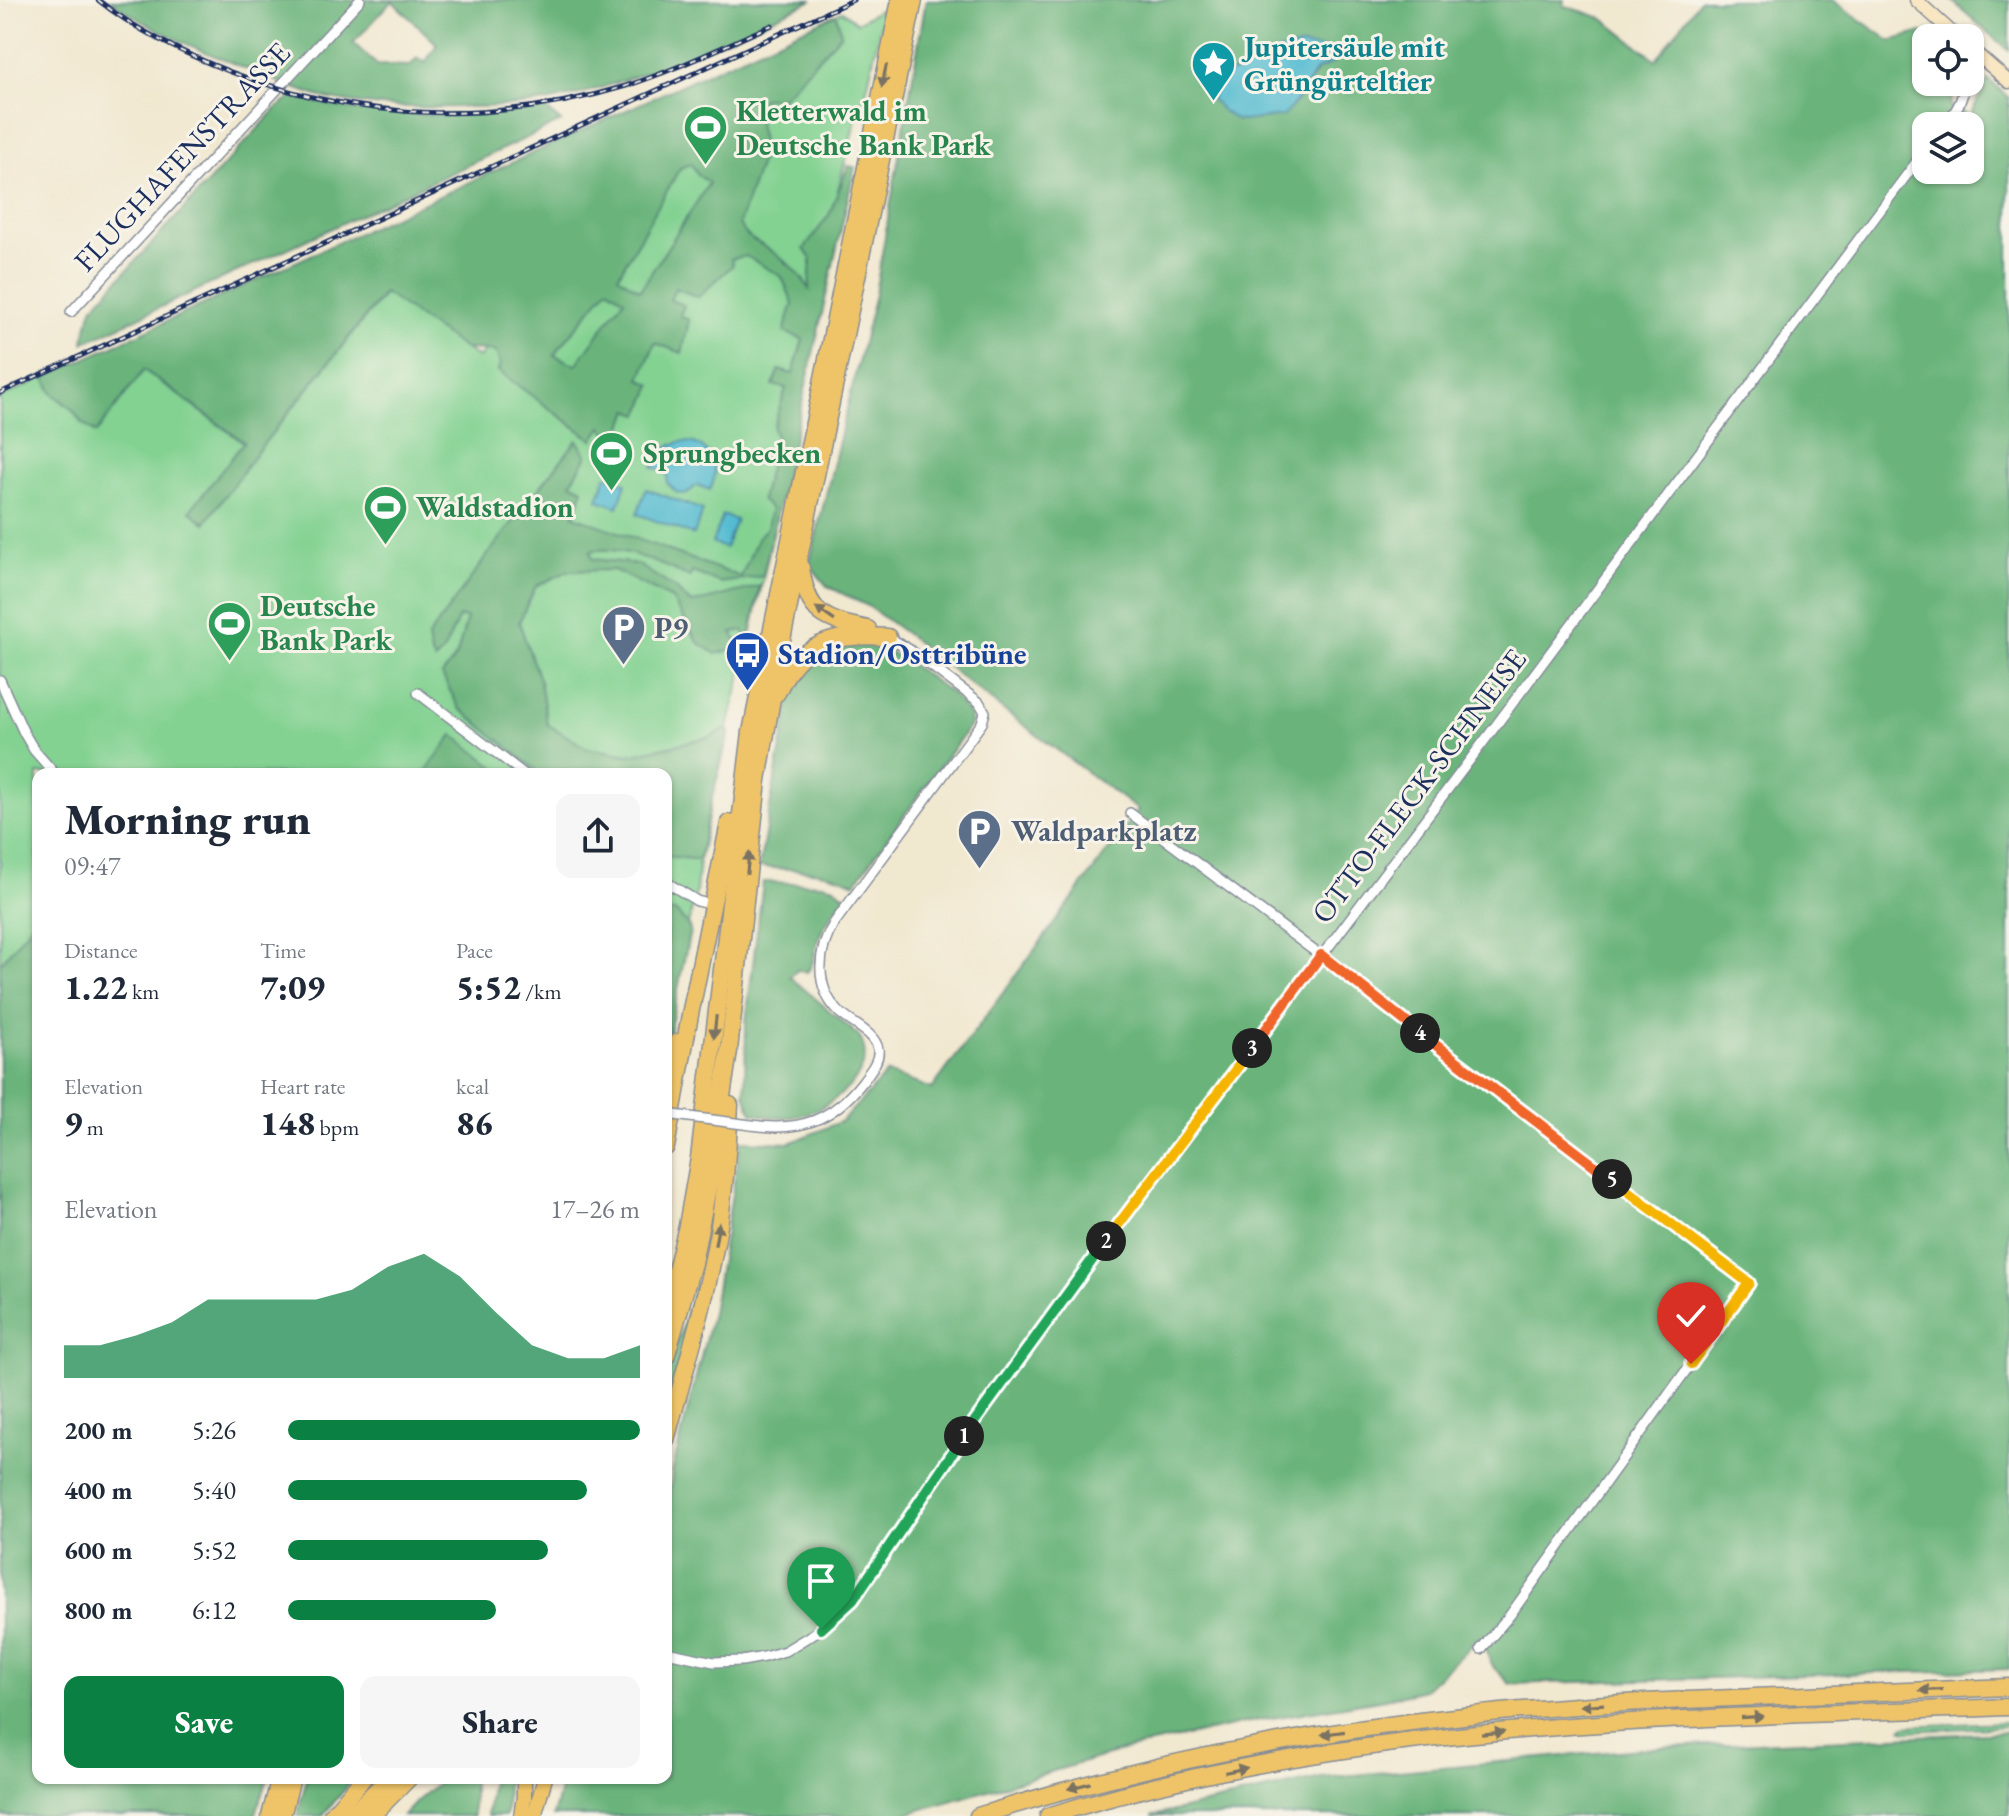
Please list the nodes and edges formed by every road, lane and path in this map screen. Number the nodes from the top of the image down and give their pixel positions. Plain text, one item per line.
1 (360, 0) edge
2 (900, 0) edge
3 (914, 0) edge
4 (1916, 0) edge
5 (1943, 24) edge
6 (1984, 60) edge
7 (2009, 82) edge
8 (1912, 168) edge
9 (71, 312) dead end
10 (799, 555) junction
11 (888, 637) junction
12 (0, 680) edge
13 (418, 693) dead end
14 (770, 709) junction
15 (751, 732) junction
16 (50, 768) edge
17 (516, 768) edge
18 (1130, 813) dead end
19 (672, 886) edge
20 (713, 905) junction
21 (1321, 955) junction
22 (690, 1015) junction
23 (729, 1051) junction
24 (672, 1056) edge
25 (672, 1114) edge
26 (672, 1115) edge
27 (672, 1286) edge
28 (672, 1337) edge
29 (672, 1418) edge
30 (1481, 1649) dead end
31 (672, 1653) edge
32 (2009, 1687) edge
33 (2009, 1707) edge
34 (278, 1784) edge
35 (290, 1784) edge
36 (358, 1784) edge
37 (383, 1784) edge
38 (404, 1784) edge
39 (405, 1784) edge
40 (524, 1784) edge
41 (543, 1784) edge
42 (270, 1816) edge
43 (282, 1816) edge
44 (331, 1816) edge
45 (350, 1816) edge
46 (371, 1816) edge
47 (381, 1816) edge
48 (521, 1816) edge
49 (534, 1816) edge
50 (978, 1816) edge
51 (1048, 1816) edge

1 - 9 street, FLUGHAFENSTRASSE
2 -> 15 highway
3 - 10 highway
4 - 5 main road
6 - 7 main road
8 - 21 street, OTTO-FLECK-SCHNEISE
11 -> 10 highway
10 - 14 highway
11 - 14 highway
11 - 26 street, bridge
12 - 16 street
13 - 17 street
23 -> 14 highway
15 - 20 highway
15 -> 27 highway
18 - 21 street
19 - 20 street
20 - 22 highway
21 - 30 street
21 - 31 street, OTTO-FLECK-SCHNEISE
22 - 24 highway
22 - 25 highway
23 - 28 highway
29 -> 23 highway
32 -> 50 highway
51 -> 33 highway
34 - 42 highway
35 - 43 highway
36 - 44 highway
37 - 45 highway
38 - 46 highway
39 - 47 highway
40 - 48 main road
41 - 49 main road

